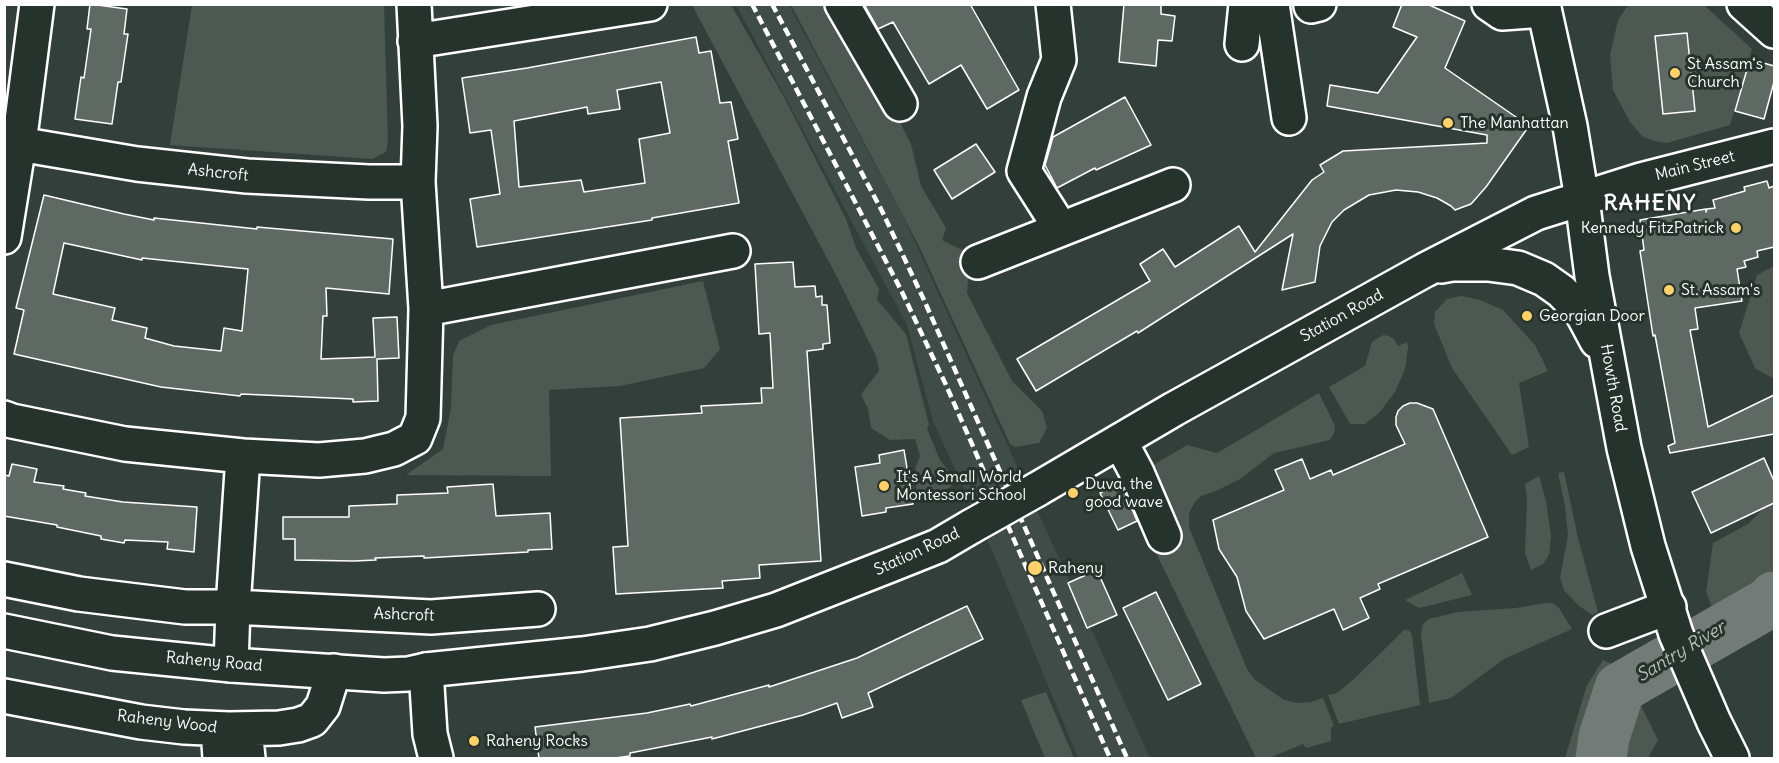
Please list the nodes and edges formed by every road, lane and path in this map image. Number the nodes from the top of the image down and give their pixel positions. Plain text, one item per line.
1 (38, 4) edge
2 (414, 4) edge
3 (650, 4) edge
4 (842, 4) edge
5 (1053, 4) edge
6 (1246, 4) edge
7 (1272, 4) edge
8 (1489, 4) edge
9 (1744, 4) edge
10 (1543, 7) edge
11 (1774, 31) edge
12 (415, 41) junction
13 (1242, 44) dead end
14 (900, 104) dead end
15 (1289, 118) dead end
16 (20, 144) junction
17 (1774, 146) edge
18 (418, 182) junction
19 (1173, 185) dead end
20 (1582, 200) junction
21 (1061, 230) junction
22 (4, 237) edge
23 (734, 252) dead end
24 (978, 262) dead end
25 (1425, 270) junction
26 (426, 309) junction
27 (1612, 385) junction
28 (4, 418) edge
29 (1120, 441) junction
30 (243, 456) junction
31 (1164, 536) dead end
32 (4, 579) edge
33 (233, 606) junction
34 (538, 609) dead end
35 (1672, 620) junction
36 (4, 631) edge
37 (1606, 631) dead end
38 (231, 665) junction
39 (426, 670) junction
40 (334, 671) junction
41 (4, 696) edge
42 (233, 744) edge
43 (436, 759) edge
44 (1732, 759) edge

1 - 16 street
2 - 12 street
3 - 12 street
4 - 14 street
5 - 21 street
6 - 13 street
7 - 15 street
8 - 10 street
9 - 11 street
10 - 20 street, Howth Road
12 - 18 street
16 - 18 street, Ashcroft
16 - 22 street
17 - 20 street, Main Street
18 - 26 street
19 - 21 street
20 - 25 street, Station Road
20 - 27 street, Howth Road
21 - 24 street
23 - 26 street
25 - 27 street, Station Road
25 - 29 street, Station Road
26 - 30 street
27 - 35 street, Howth Road
28 - 30 street
29 - 31 street
29 - 39 street, Station Road, bridge
30 - 33 street
32 - 33 street, Ashcroft
33 - 34 street, Ashcroft
33 - 38 street
35 - 37 street
35 - 44 street, Howth Road
36 - 38 street, Raheny Road
38 - 40 street, Raheny Road
39 - 40 street, Raheny Road
39 - 43 street
40 - 42 street, Raheny Wood
41 - 42 street, Raheny Wood

